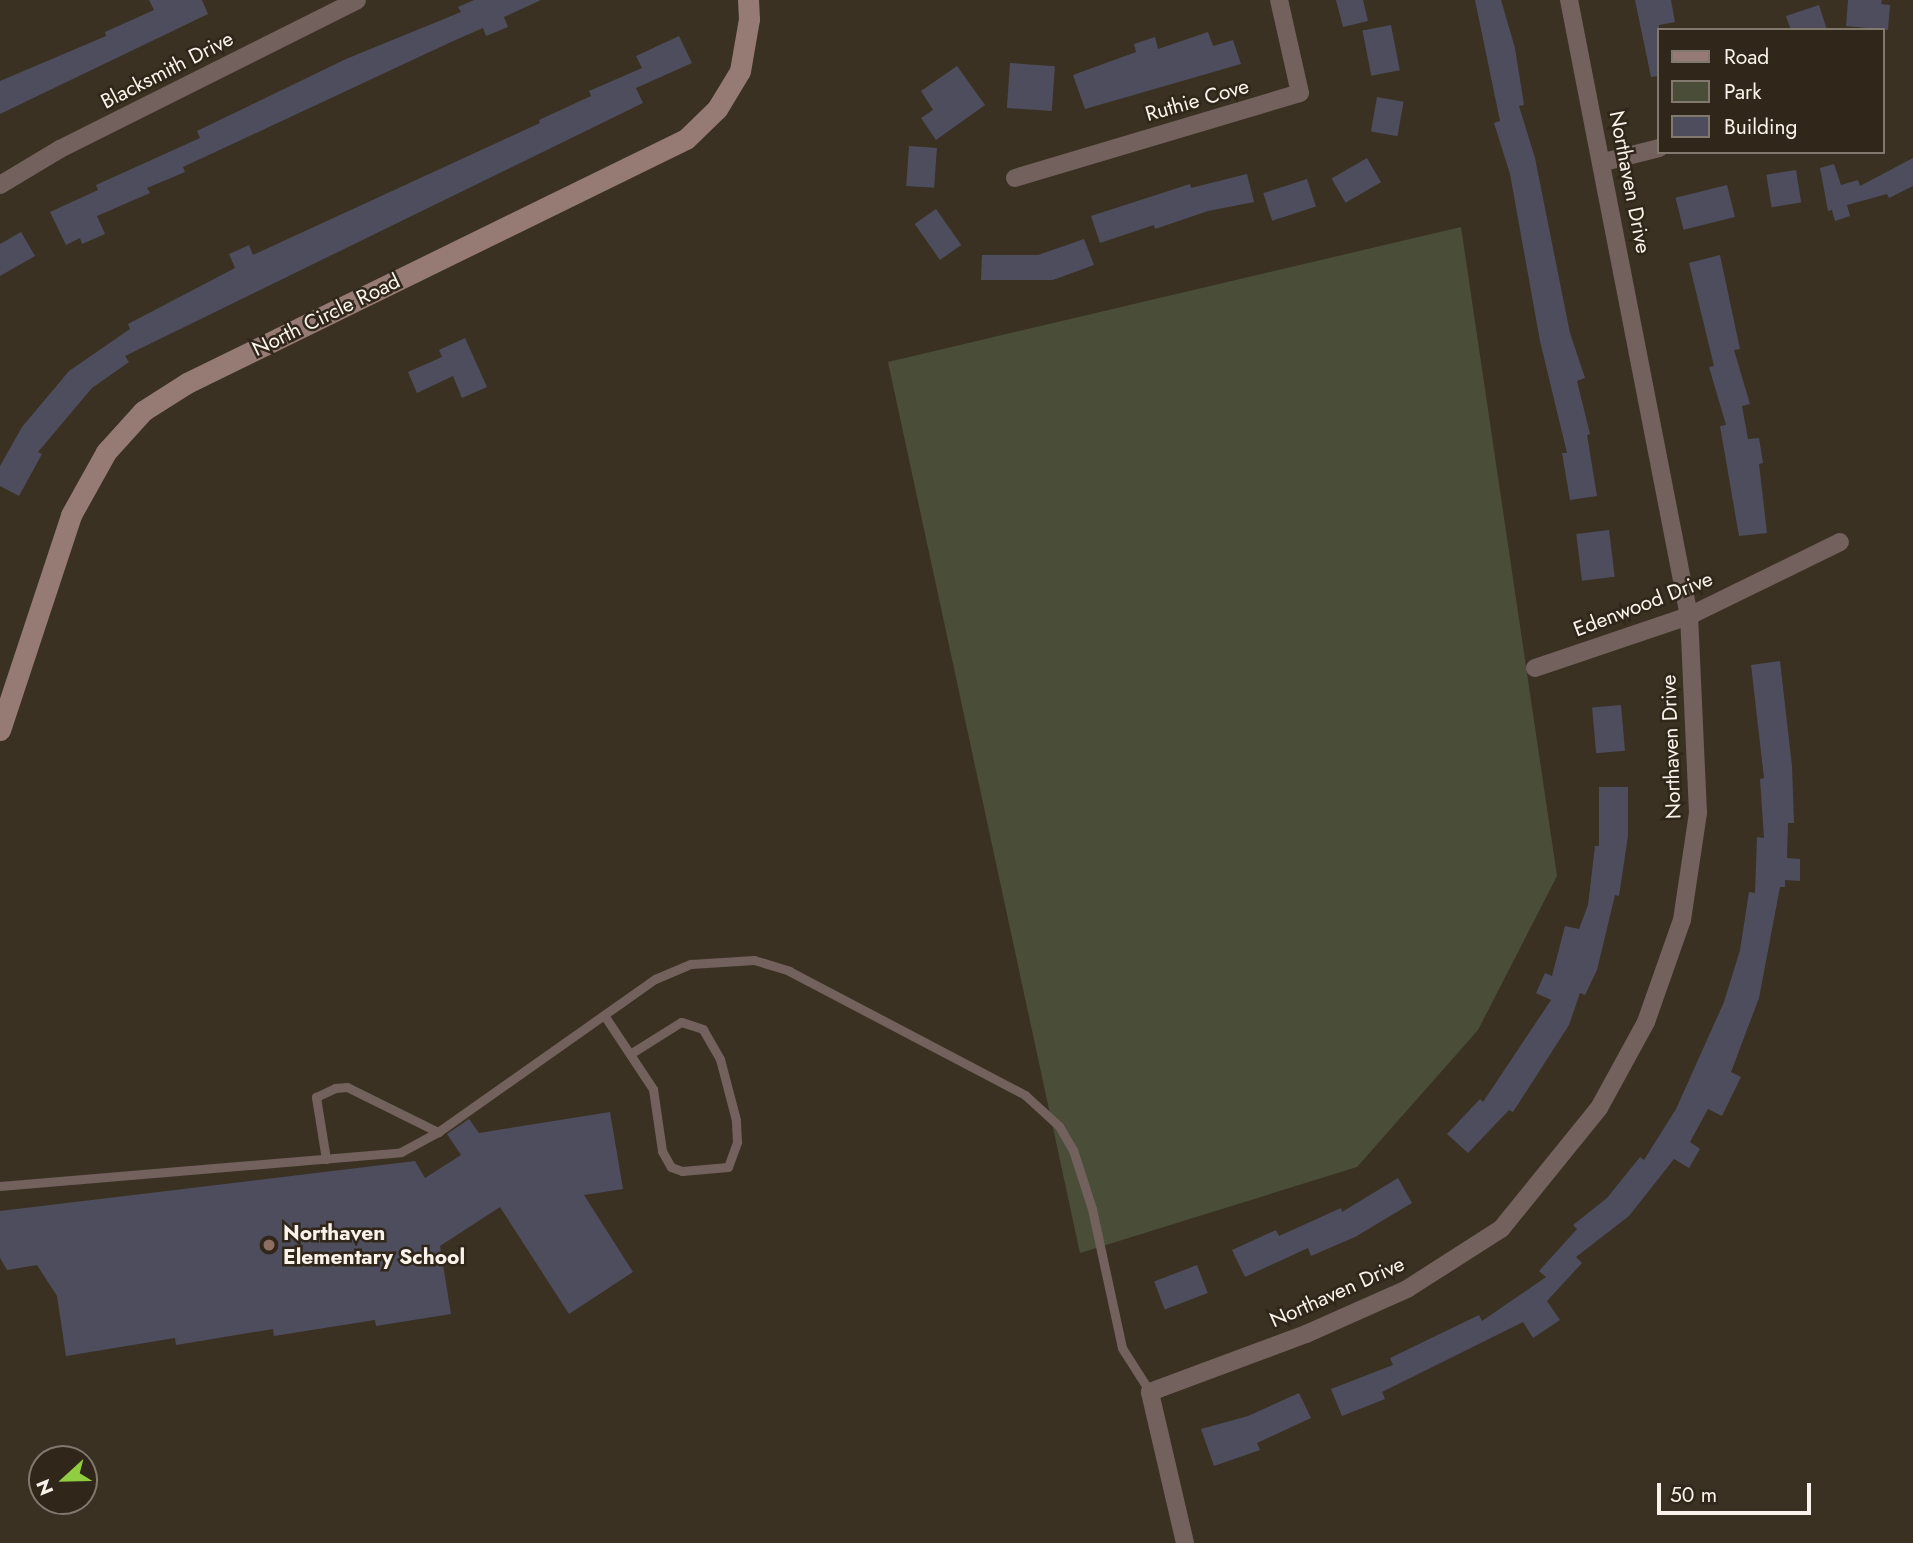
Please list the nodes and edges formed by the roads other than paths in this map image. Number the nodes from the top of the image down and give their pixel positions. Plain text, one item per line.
1 (358, 0) edge
2 (748, 0) edge
3 (1279, 0) edge
4 (1569, 0) edge
5 (1658, 148) edge
6 (1604, 162) junction
7 (1015, 178) dead end
8 (0, 185) edge
9 (1840, 542) dead end
10 (1689, 616) junction
11 (1535, 668) dead end
12 (0, 730) edge
13 (604, 1015) junction
14 (630, 1054) junction
15 (438, 1132) junction
16 (326, 1160) junction
17 (0, 1186) edge
18 (1150, 1392) junction
19 (1185, 1543) edge

1 - 8 street, Blacksmith Drive
2 - 12 street, North Circle Road
3 - 7 street, Ruthie Cove
4 - 6 street, Northaven Drive
5 - 6 street
6 - 10 street, Northaven Drive
9 - 10 street, Edenwood Drive
10 - 11 street, Edenwood Drive
10 - 18 street, Northaven Drive
13 - 14 lane
13 - 15 lane
13 - 18 lane
14 - 14 lane
15 - 16 lane
15 - 16 lane
16 - 17 lane
18 - 19 street

